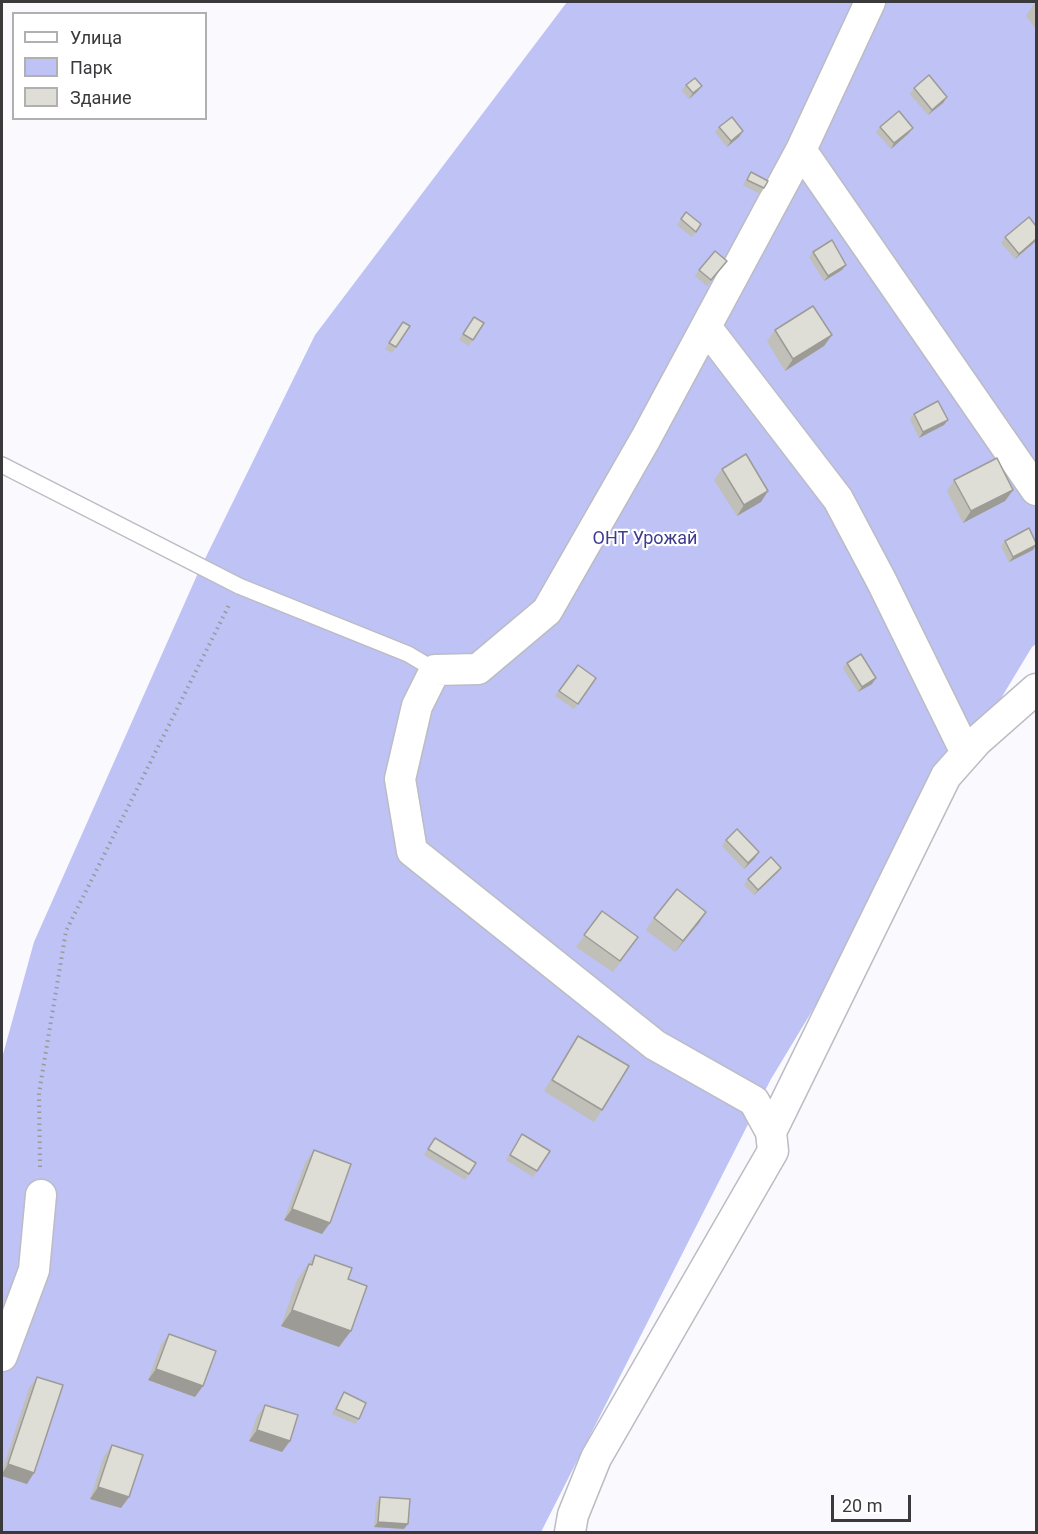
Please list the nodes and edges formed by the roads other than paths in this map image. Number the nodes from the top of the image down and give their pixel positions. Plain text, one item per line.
1 (870, 2) edge
2 (801, 150) junction
3 (706, 327) junction
4 (2, 465) edge
5 (1036, 490) edge
6 (435, 670) junction
7 (1036, 689) edge
8 (966, 753) junction
9 (771, 1132) junction
10 (41, 1195) road end
11 (2, 1356) edge
12 (570, 1533) edge

1 - 2 street
2 - 3 street
2 - 5 street
3 - 6 street
3 - 8 street
4 - 6 lane
6 - 9 street
7 - 8 street
8 - 9 street
9 - 12 street
10 - 11 street

